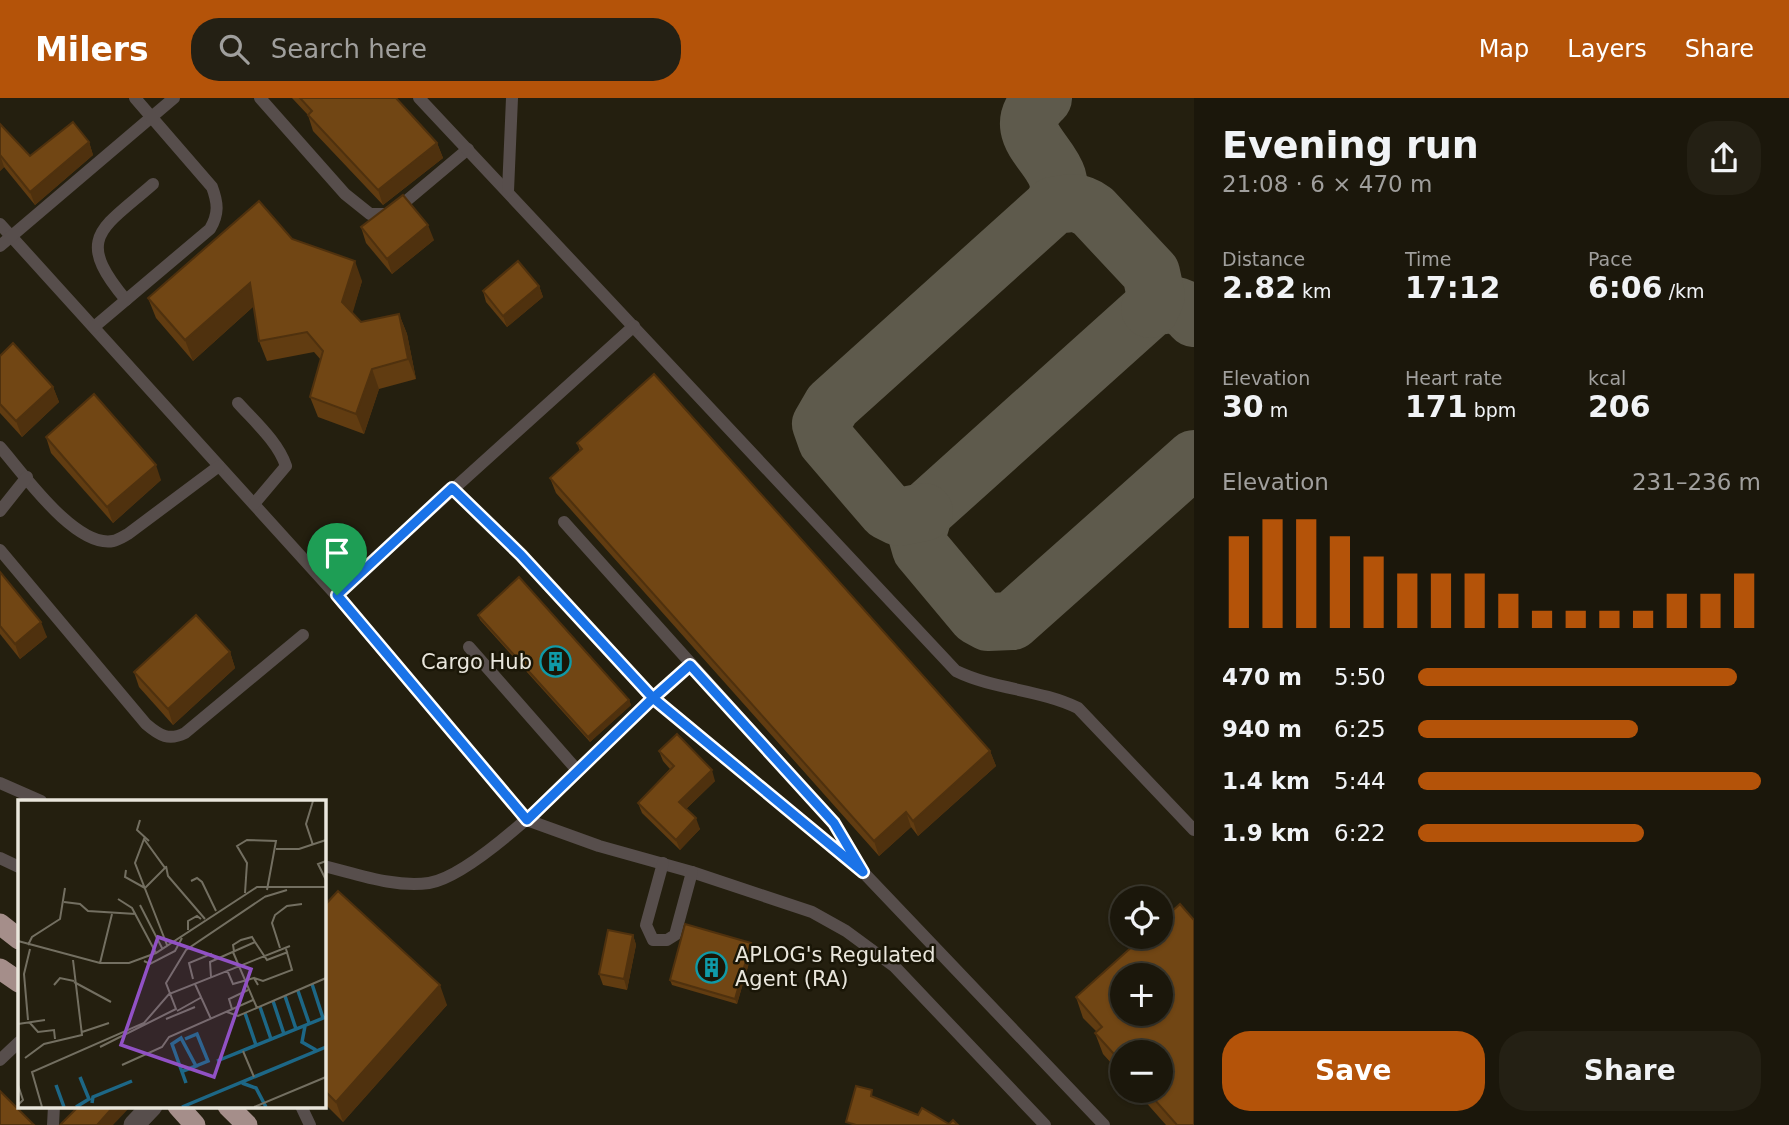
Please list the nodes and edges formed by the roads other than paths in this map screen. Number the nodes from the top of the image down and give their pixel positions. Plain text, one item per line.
1 (135, 98) edge
2 (174, 98) edge
3 (260, 98) edge
4 (419, 98) edge
5 (512, 98) edge
6 (151, 118) junction
7 (468, 149) junction
8 (153, 184) dead end
9 (508, 191) junction
10 (0, 224) edge
11 (11, 237) junction
12 (0, 246) edge
13 (126, 300) junction
14 (635, 326) junction
15 (94, 327) junction
16 (238, 403) dead end
17 (0, 447) edge
18 (219, 466) junction
19 (27, 477) junction
20 (452, 488) junction
21 (254, 504) junction
22 (0, 511) edge
23 (564, 522) dead end
24 (0, 550) edge
25 (337, 595) junction
26 (303, 635) dead end
27 (469, 647) dead end
28 (690, 665) junction
29 (653, 698) junction
30 (577, 769) junction
31 (0, 783) edge
32 (39, 800) edge
33 (527, 820) junction
34 (1194, 830) edge
35 (0, 858) edge
36 (663, 863) junction
37 (326, 866) edge
38 (18, 867) edge
39 (692, 872) junction
40 (863, 872) junction
41 (0, 924) edge
42 (18, 938) edge
43 (0, 969) edge
44 (18, 981) edge
45 (18, 1043) edge
46 (0, 1060) edge
47 (150, 1108) edge
48 (180, 1108) edge
49 (230, 1108) edge
50 (302, 1108) edge
51 (134, 1125) edge
52 (195, 1125) edge
53 (247, 1125) edge
54 (310, 1125) edge
55 (1045, 1125) edge
56 (1104, 1125) edge

1 - 6 lane
2 - 6 lane
3 - 7 lane
4 - 7 lane
5 - 9 lane
6 - 11 lane
6 - 13 lane
7 - 9 lane
8 - 13 lane
9 - 14 lane
10 - 11 lane
11 - 12 lane
11 - 15 lane
13 - 15 lane
14 - 20 lane
14 - 34 lane
15 - 18 lane
16 - 21 lane
17 - 19 lane
18 - 19 lane
18 - 21 lane
19 - 22 lane
20 - 25 lane
20 - 29 lane
21 - 25 lane
23 - 28 lane
24 - 26 lane
25 - 33 lane
27 - 30 lane
28 - 29 lane
28 - 40 lane
29 - 30 lane
29 - 40 lane
30 - 33 lane
31 - 32 lane
33 - 36 lane
33 - 37 lane
35 - 38 lane
36 - 39 lane
36 - 39 lane
39 - 55 lane
40 - 56 lane
41 - 42 highway
43 - 44 highway
45 - 46 lane
47 - 51 street
48 - 52 highway
49 - 53 highway
50 - 54 lane

